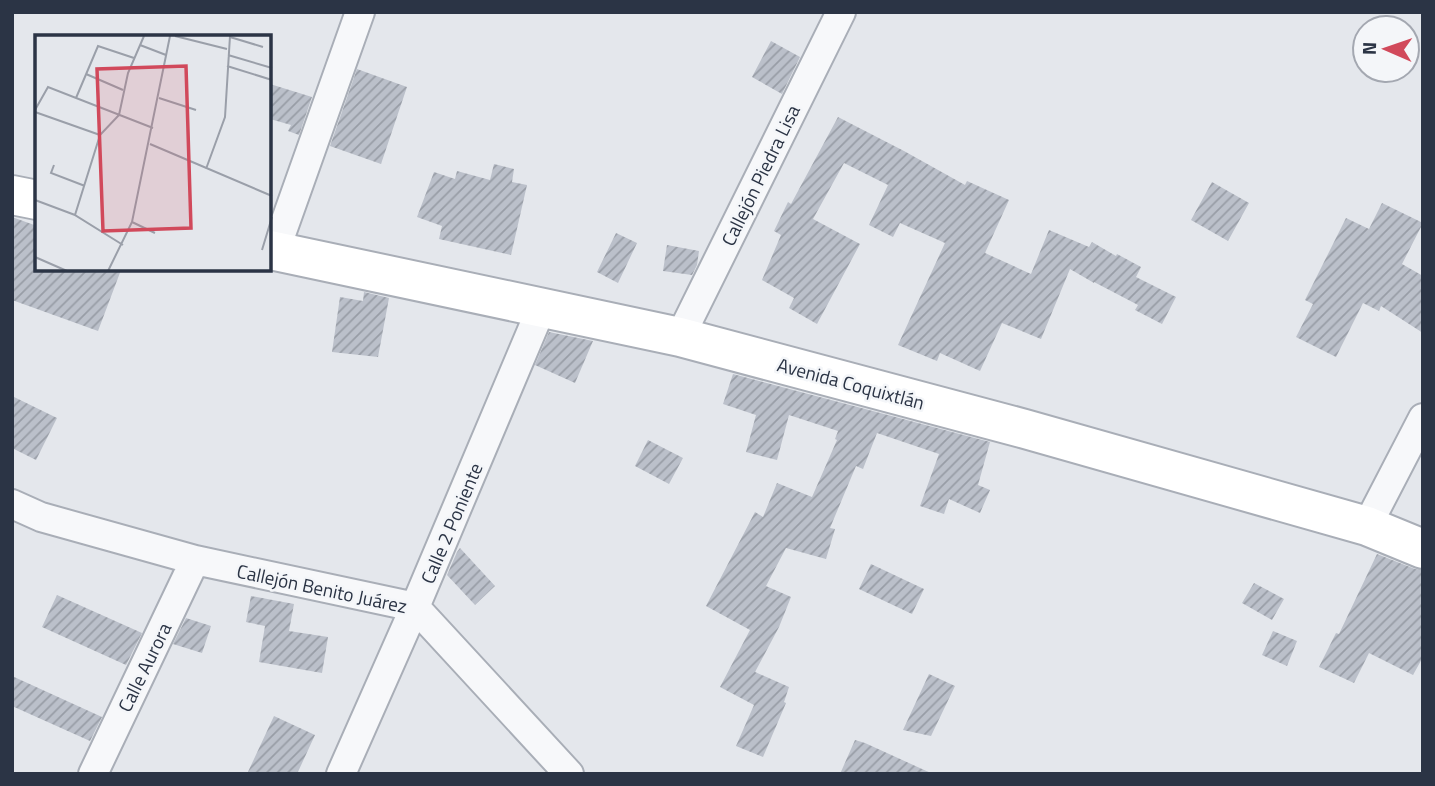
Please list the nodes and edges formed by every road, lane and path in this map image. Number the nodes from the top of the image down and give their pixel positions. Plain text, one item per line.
1 (360, 12) edge
2 (841, 12) edge
3 (12, 195) edge
4 (35, 200) edge
5 (272, 251) edge
6 (541, 309) junction
7 (680, 337) junction
8 (1423, 418) edge
9 (12, 504) edge
10 (1367, 526) junction
11 (1423, 550) edge
12 (195, 561) junction
13 (415, 607) junction
14 (93, 774) edge
15 (341, 774) edge
16 (569, 774) edge

1 - 5 street
2 - 7 street, Callejón Piedra Lisa
3 - 4 street
5 - 6 street, Avenida Coquixtlán
6 - 7 street, Avenida Coquixtlán
6 - 13 street, Calle 2 Poniente
7 - 10 street, Avenida Coquixtlán
8 - 10 street
9 - 12 street, Callejón Benito Juárez
10 - 11 street, Avenida Coquixtlán
12 - 13 street, Callejón Benito Juárez
12 - 14 street, Calle Aurora
13 - 15 street, Calle 2 Poniente
13 - 16 street, Callejón Benito Juárez

